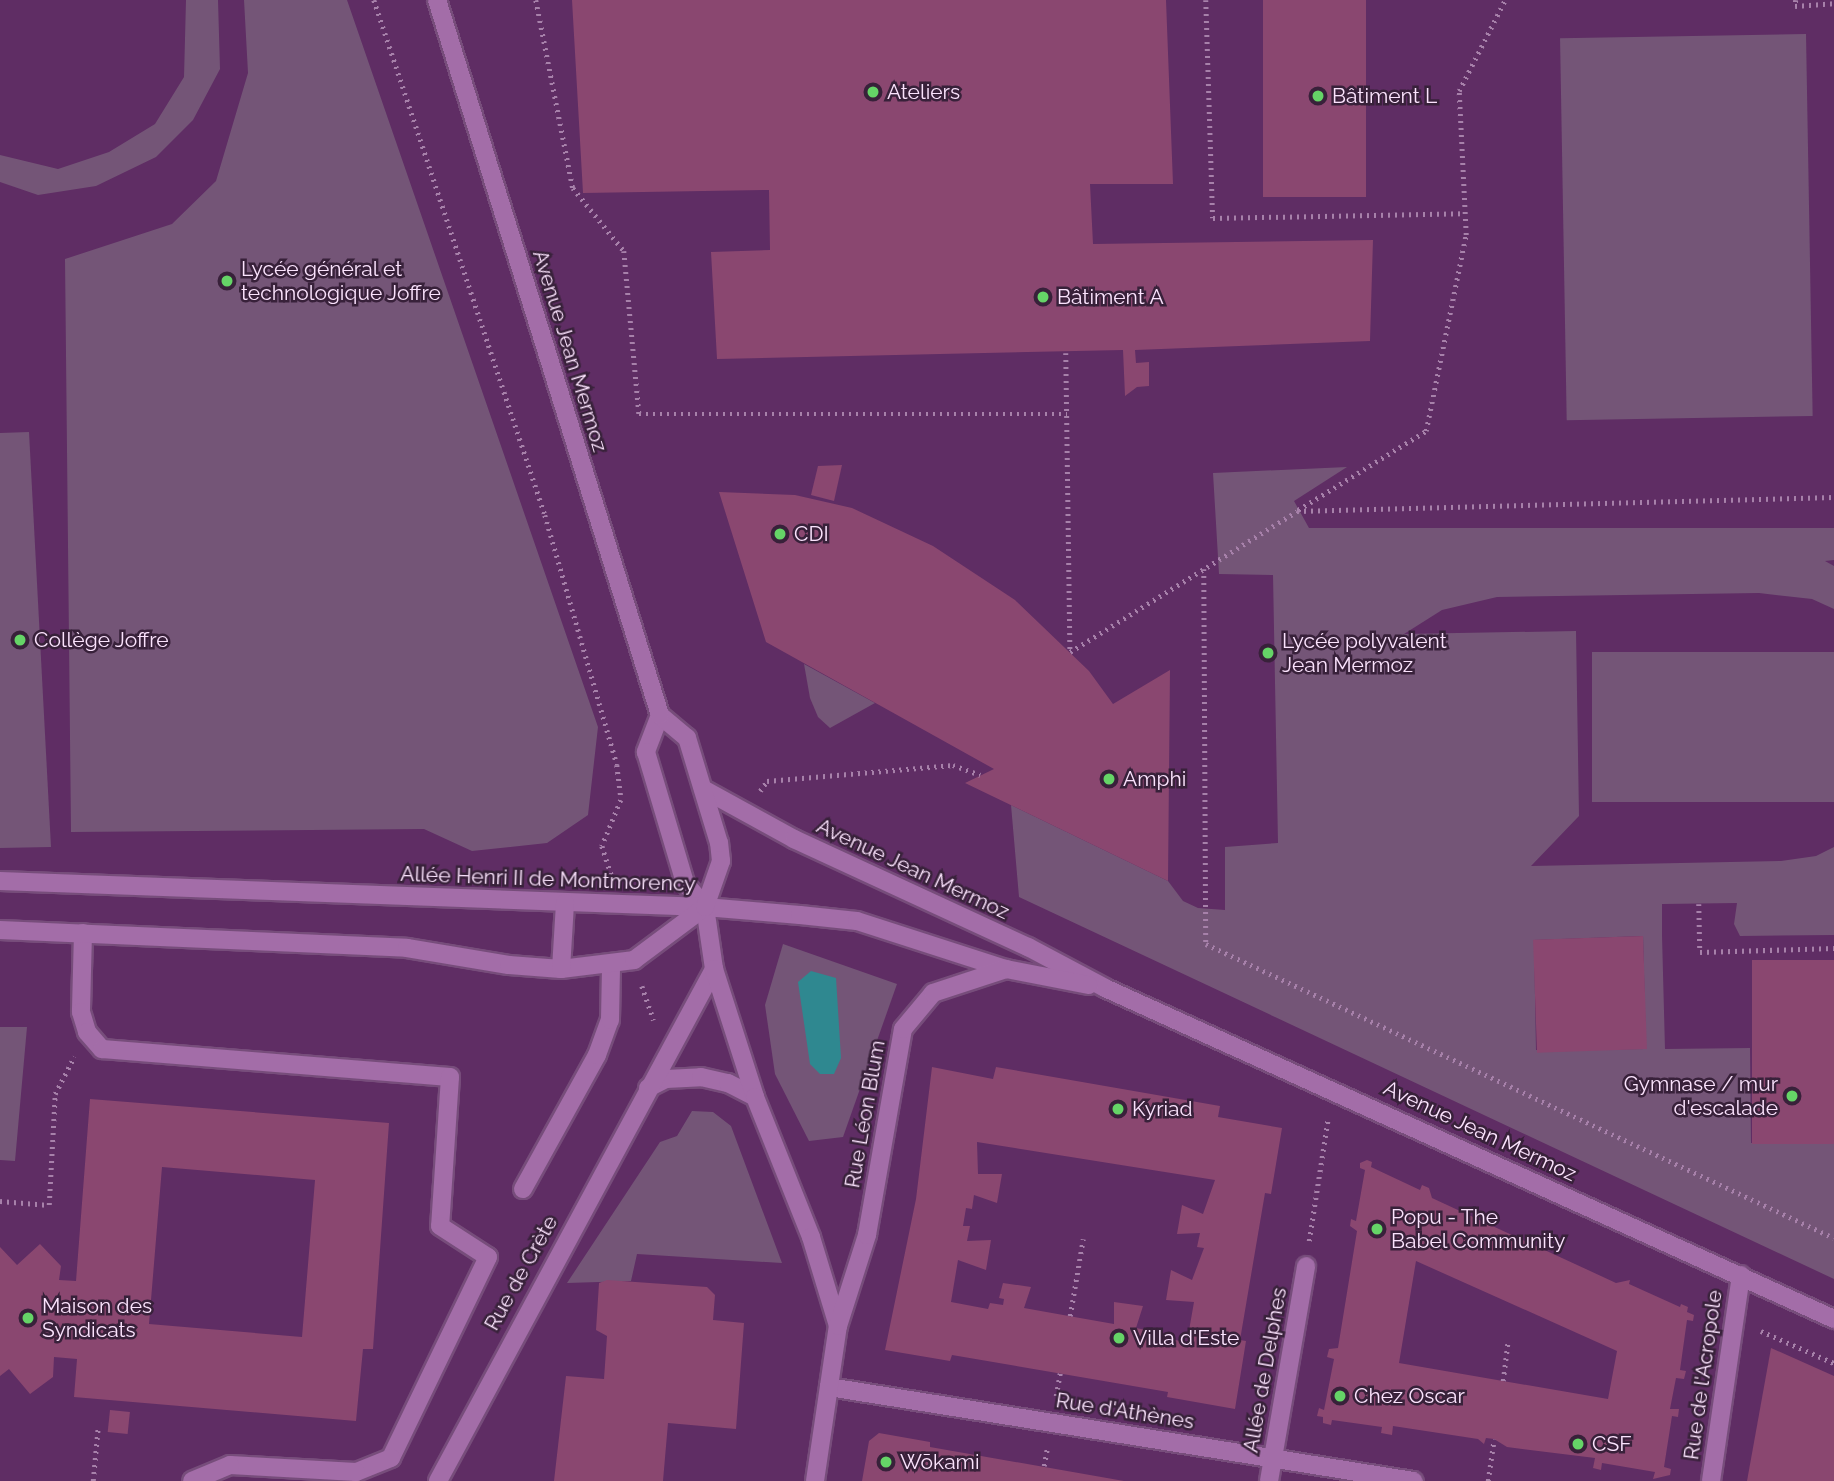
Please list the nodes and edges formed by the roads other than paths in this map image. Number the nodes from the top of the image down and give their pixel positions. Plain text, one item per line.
1 (437, 0) edge
2 (660, 715) junction
3 (703, 789) junction
4 (0, 881) edge
5 (565, 903) junction
6 (705, 907) junction
7 (0, 930) edge
8 (83, 933) junction
9 (611, 966) junction
10 (561, 969) junction
11 (714, 969) junction
12 (1006, 969) junction
13 (1105, 988) junction
14 (648, 1088) junction
15 (755, 1097) junction
16 (523, 1189) dead end
17 (1306, 1266) road end
18 (1741, 1275) junction
19 (1834, 1319) edge
20 (838, 1326) junction
21 (829, 1387) junction
22 (1273, 1458) junction
23 (192, 1481) edge
24 (438, 1481) edge
25 (815, 1481) edge
26 (1269, 1481) edge
27 (1413, 1481) edge
28 (1710, 1481) edge

1 - 2 main road, Avenue Jean Mermoz
2 - 3 main road
2 - 6 main road
3 - 6 main road
3 - 13 main road, Avenue Jean Mermoz
4 - 5 main road, Allée Henri II de Montmorency
5 - 6 main road, Allée Henri II de Montmorency
5 - 10 main road
6 - 9 main road, Allée Henri II de Montmorency
6 - 11 main road, Rue Léon Blum
6 - 12 main road, Avenue Jean Mermoz
7 - 8 main road, Allée Henri II de Montmorency
8 - 10 main road, Allée Henri II de Montmorency
8 - 23 main road
9 - 10 main road, Allée Henri II de Montmorency
9 - 16 main road
11 - 14 main road, Rue de Crète
11 - 15 main road, Rue Léon Blum
12 - 13 main road, Avenue Jean Mermoz
12 - 20 main road, Rue Léon Blum
13 - 18 main road, Avenue Jean Mermoz
14 - 15 main road
14 - 24 main road, Rue de Crète
15 - 20 main road, Rue Léon Blum
17 - 22 main road, Allée de Delphes
18 - 19 main road, Avenue Jean Mermoz
18 - 28 main road, Rue de l'Acropole
20 - 21 main road, Rue Léon Blum
21 - 22 main road, Rue d'Athènes
21 - 25 main road, Rue Léon Blum
22 - 26 main road, Allée de Delphes
22 - 27 main road, Rue d'Athènes

